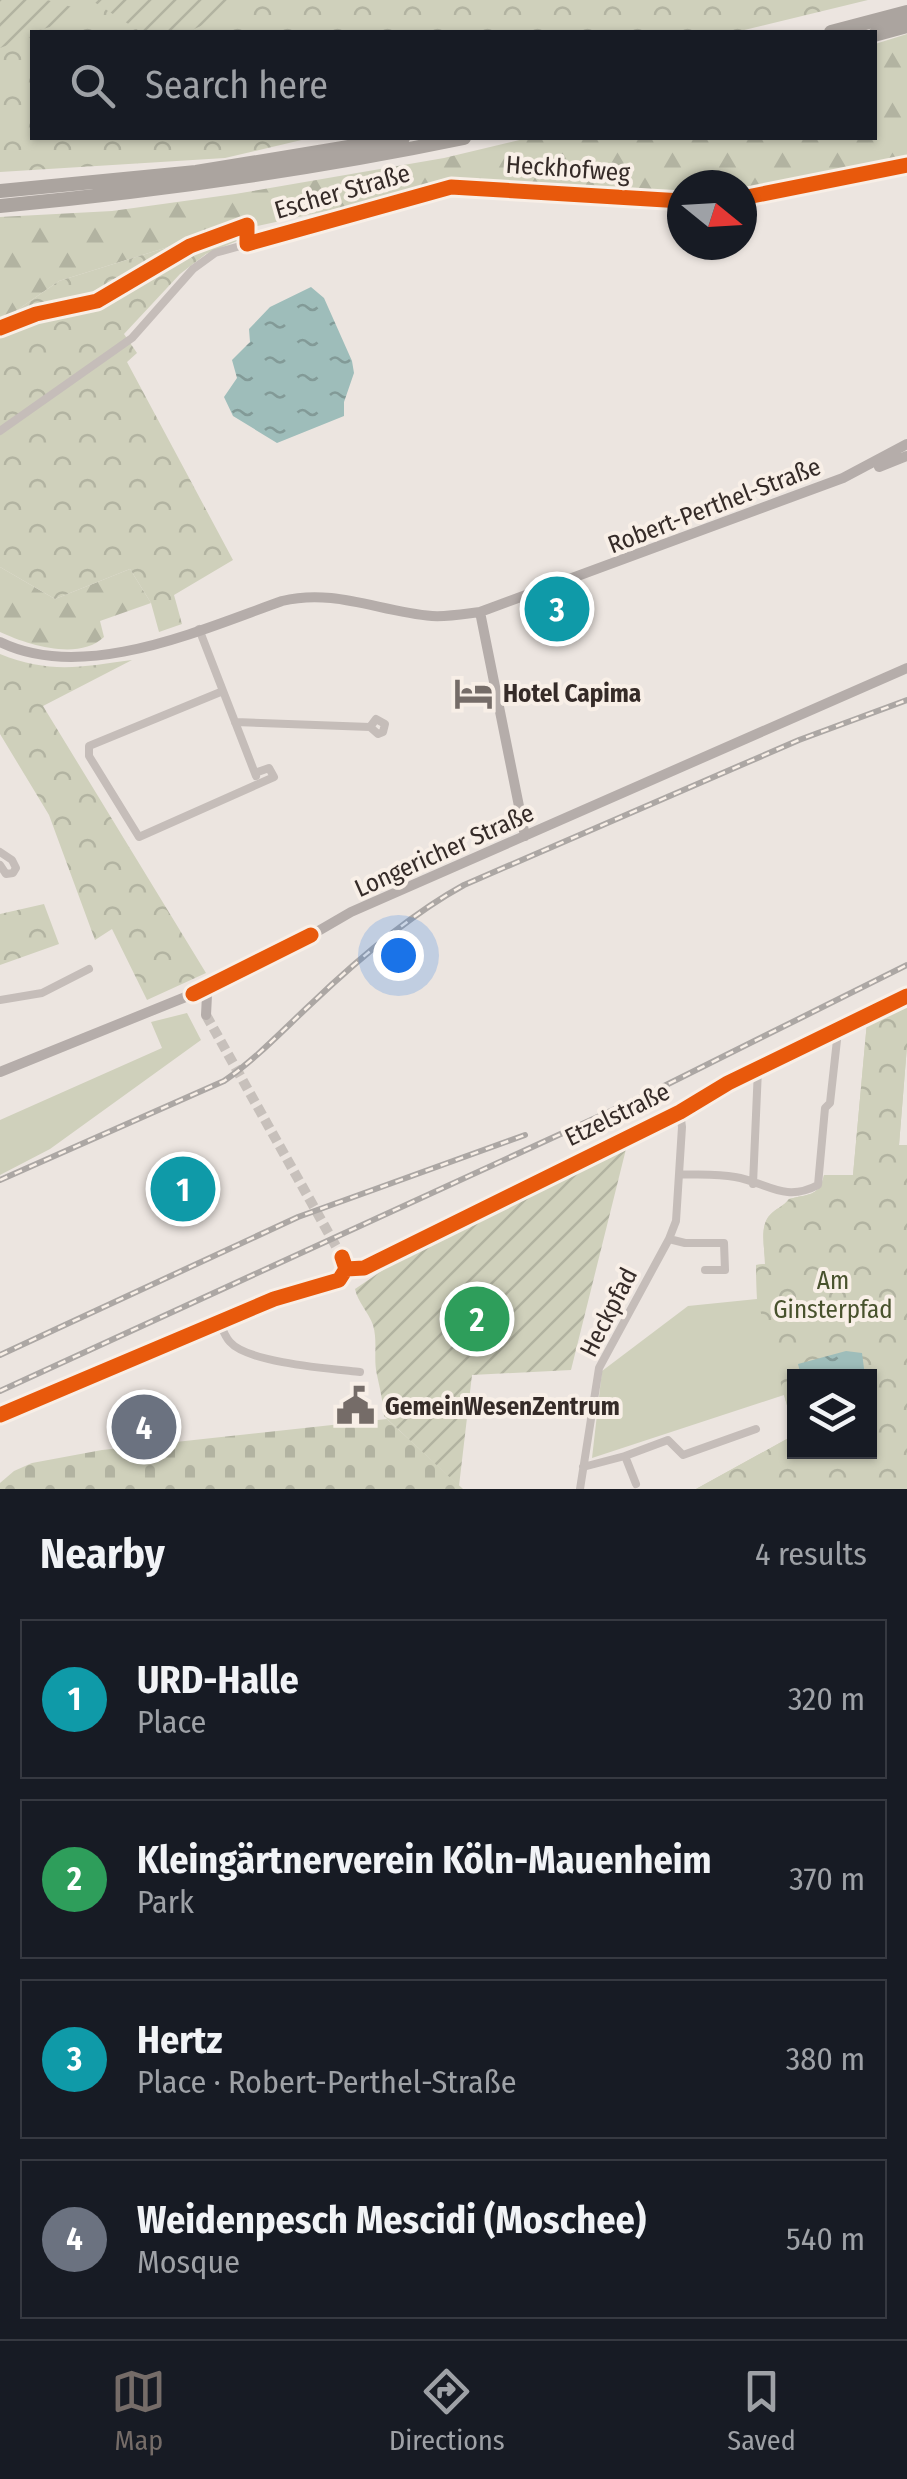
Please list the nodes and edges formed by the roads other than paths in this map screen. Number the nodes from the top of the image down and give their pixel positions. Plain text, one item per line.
1 (907, 12) edge
2 (907, 26) edge
3 (839, 30) edge
4 (877, 34) edge
5 (391, 140) edge
6 (454, 140) edge
7 (907, 165) edge
8 (451, 187) joint
9 (0, 191) edge
10 (757, 195) edge
11 (667, 200) edge
12 (0, 206) edge
13 (0, 431) edge
14 (907, 444) edge
15 (907, 456) edge
16 (850, 476) junction
17 (480, 612) junction
18 (199, 629) junction
19 (0, 642) edge
20 (907, 668) edge
21 (223, 691) junction
22 (235, 722) junction
23 (370, 727) dead end
24 (255, 772) junction
25 (260, 785) junction
26 (525, 836) junction
27 (0, 852) edge
28 (0, 865) edge
29 (89, 969) dead end
30 (213, 984) junction
31 (194, 994) junction
32 (907, 996) edge
33 (0, 1000) edge
34 (838, 1031) junction
35 (758, 1069) junction
36 (0, 1072) edge
37 (680, 1112) junction
38 (679, 1174) junction
39 (753, 1184) junction
40 (669, 1239) junction
41 (342, 1257) tunnel mouth
42 (346, 1269) junction
43 (706, 1270) dead end
44 (219, 1321) junction
45 (360, 1372) dead end
46 (0, 1415) edge
47 (756, 1429) dead end
48 (626, 1456) junction
49 (583, 1467) junction
50 (636, 1484) dead end
51 (580, 1489) edge

1 - 3 highway
2 - 4 highway
5 - 9 highway
6 - 12 highway
7 - 10 street
8 - 11 street, Heckhofweg
8 - 13 street, Escher Straße
14 - 16 street, Robert-Perthel-Straße
15 - 16 street, Robert-Perthel-Straße
16 - 17 street, Robert-Perthel-Straße
17 - 18 street, Robert-Perthel-Straße
17 - 26 street
18 - 19 street, Robert-Perthel-Straße
18 - 21 street
20 - 26 street, Longericher Straße
21 - 22 street
21 - 25 street
22 - 23 street
22 - 24 street
24 - 25 street
24 - 25 street
26 - 30 street, Longericher Straße
27 - 28 street
29 - 33 street
30 - 31 street, Longericher Straße
30 - 31 street
31 - 36 street, Longericher Straße
32 - 34 street, Etzelstraße
34 - 35 street, Etzelstraße
34 - 39 street
35 - 37 street, Etzelstraße
35 - 39 street
37 - 38 street, Heckpfad
37 - 42 street, Etzelstraße
38 - 39 street
38 - 40 street, Heckpfad
40 - 43 street
40 - 49 street, Heckpfad
41 - 42 street
42 - 44 street, Etzelstraße
44 - 45 street
44 - 46 street, Etzelstraße
47 - 48 street
48 - 49 street
48 - 50 street
49 - 51 street, Heckpfad

